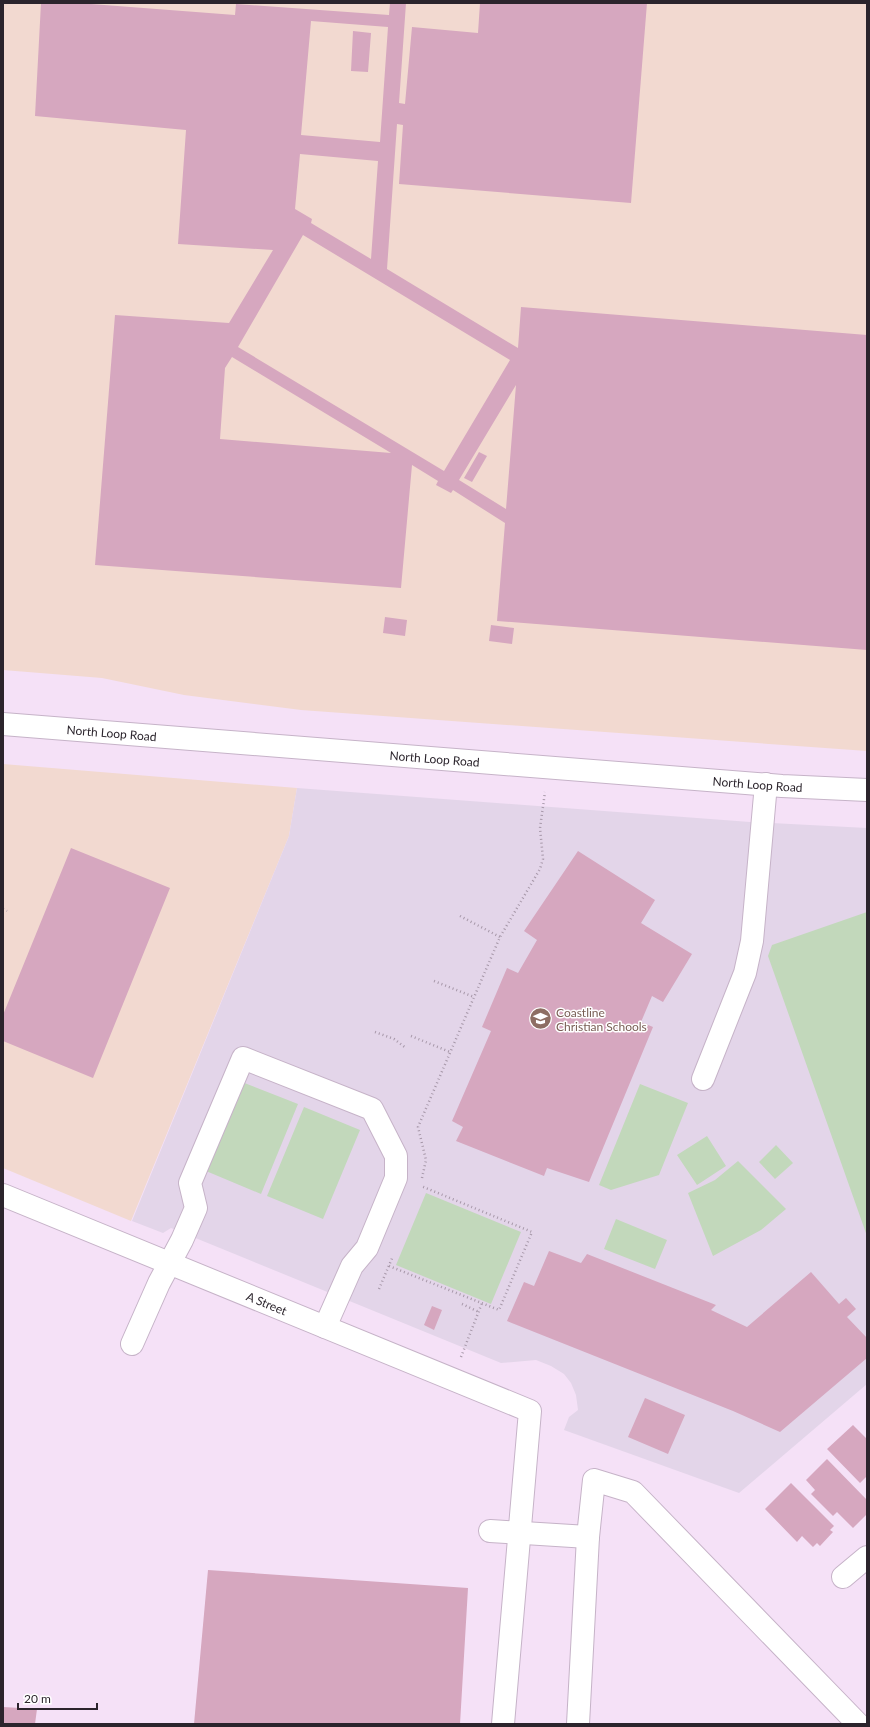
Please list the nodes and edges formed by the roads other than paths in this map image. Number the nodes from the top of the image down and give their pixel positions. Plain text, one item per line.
1 (3, 724) edge
2 (766, 784) junction
3 (867, 790) edge
4 (703, 1079) dead end
5 (3, 1195) edge
6 (170, 1263) junction
7 (325, 1327) junction
8 (132, 1344) dead end
9 (490, 1531) dead end
10 (521, 1533) junction
11 (588, 1537) junction
12 (867, 1557) edge
13 (843, 1577) dead end
14 (503, 1724) edge
15 (578, 1724) edge
16 (858, 1724) edge

1 - 2 street, North Loop Road
2 - 3 street, North Loop Road
2 - 4 street
5 - 6 street, A Street
6 - 7 street, A Street
6 - 7 street
6 - 8 street
7 - 10 street, A Street
9 - 10 street
10 - 11 street
10 - 14 street
11 - 15 street
11 - 16 street
12 - 13 street

